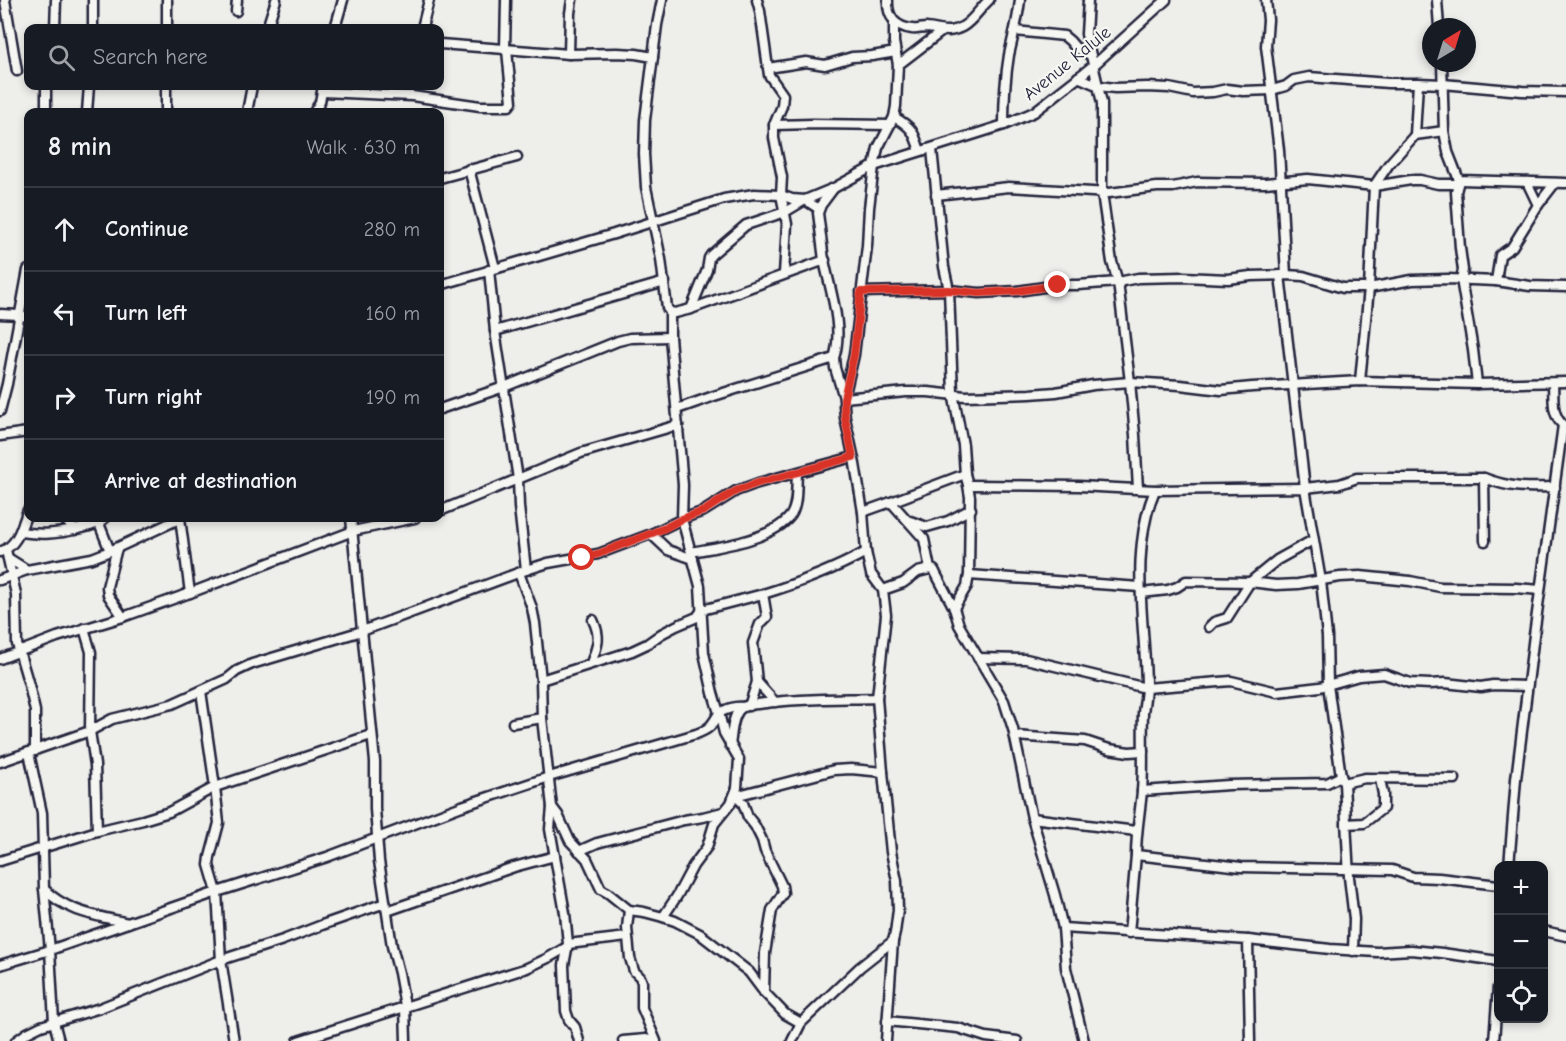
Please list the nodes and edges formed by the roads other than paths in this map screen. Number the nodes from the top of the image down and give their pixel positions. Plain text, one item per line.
1 (5, 0) edge
2 (56, 0) edge
3 (93, 0) edge
4 (168, 0) edge
5 (237, 0) edge
6 (276, 0) edge
7 (343, 0) edge
8 (429, 0) edge
9 (506, 0) edge
10 (572, 0) edge
11 (662, 0) edge
12 (757, 0) edge
13 (888, 0) edge
14 (989, 0) edge
15 (1020, 0) edge
16 (1088, 0) edge
17 (1166, 0) edge
18 (1266, 0) edge
19 (1437, 0) edge
20 (236, 11) dead end
21 (1438, 18) edge
22 (894, 22) junction
23 (55, 24) edge
24 (93, 24) edge
25 (167, 24) edge
26 (268, 24) edge
27 (336, 24) edge
28 (423, 24) edge
29 (1015, 31) junction
30 (941, 32) junction
31 (444, 44) edge
32 (506, 50) junction
33 (896, 52) junction
34 (569, 54) junction
35 (1090, 55) junction
36 (653, 57) junction
37 (1095, 64) junction
38 (898, 65) junction
39 (768, 68) junction
40 (17, 71) dead end
41 (1442, 72) edge
42 (1078, 77) junction
43 (1418, 83) junction
44 (1443, 84) junction
45 (1099, 86) junction
46 (46, 90) edge
47 (88, 90) edge
48 (166, 90) edge
49 (251, 90) edge
50 (323, 90) edge
51 (336, 90) edge
52 (1272, 90) junction
53 (1566, 92) edge
54 (46, 108) edge
55 (87, 108) edge
56 (166, 108) edge
57 (248, 108) edge
58 (316, 108) edge
59 (892, 121) junction
60 (774, 124) junction
61 (1004, 125) junction
62 (1444, 131) junction
63 (1415, 135) junction
64 (932, 149) junction
65 (920, 151) junction
66 (517, 157) dead end
67 (874, 166) junction
68 (469, 169) junction
69 (444, 177) edge
70 (1281, 182) junction
71 (1458, 182) junction
72 (1527, 182) junction
73 (1555, 183) junction
74 (1566, 183) edge
75 (1374, 186) junction
76 (834, 188) junction
77 (1102, 193) junction
78 (781, 195) junction
79 (936, 195) junction
80 (805, 200) junction
81 (1538, 205) junction
82 (819, 209) junction
83 (785, 212) junction
84 (653, 222) junction
85 (825, 260) junction
86 (492, 269) junction
87 (784, 274) junction
88 (1283, 275) junction
89 (1461, 279) junction
90 (1496, 281) junction
91 (665, 282) junction
92 (1118, 282) junction
93 (444, 284) edge
94 (1566, 287) edge
95 (1369, 288) junction
96 (24, 290) edge
97 (949, 290) junction
98 (861, 292) junction
99 (691, 309) junction
100 (670, 312) junction
101 (0, 314) edge
102 (19, 315) junction
103 (24, 316) edge
104 (495, 331) junction
105 (670, 337) junction
106 (834, 358) junction
107 (1360, 381) junction
108 (1130, 382) junction
109 (1566, 382) edge
110 (1553, 383) junction
111 (1292, 384) junction
112 (1476, 384) junction
113 (504, 387) junction
114 (953, 393) junction
115 (844, 398) junction
116 (444, 408) edge
117 (677, 409) junction
118 (0, 411) edge
119 (678, 425) junction
120 (1564, 426) edge
121 (24, 433) edge
122 (0, 436) edge
123 (853, 457) junction
124 (797, 473) junction
125 (965, 474) junction
126 (1484, 478) junction
127 (518, 479) junction
128 (968, 485) junction
129 (1555, 487) junction
130 (1305, 488) junction
131 (1138, 489) junction
132 (1155, 490) junction
133 (891, 502) junction
134 (444, 509) edge
135 (971, 509) junction
136 (863, 512) junction
137 (682, 519) junction
138 (908, 520) junction
139 (24, 521) edge
140 (67, 522) edge
141 (95, 522) edge
142 (101, 522) edge
143 (172, 522) edge
144 (181, 522) edge
145 (352, 522) edge
146 (396, 522) edge
147 (927, 528) junction
148 (75, 530) junction
149 (353, 531) junction
150 (20, 532) junction
151 (651, 534) junction
152 (924, 539) junction
153 (1313, 540) junction
154 (1485, 542) dead end
155 (114, 550) junction
156 (866, 552) junction
157 (5, 553) edge
158 (692, 556) junction
159 (930, 569) junction
160 (27, 570) junction
161 (523, 571) junction
162 (969, 575) junction
163 (12, 576) junction
164 (0, 580) edge
165 (1321, 581) junction
166 (1250, 582) junction
167 (884, 590) junction
168 (1140, 590) junction
169 (1540, 590) junction
170 (190, 593) junction
171 (763, 594) junction
172 (954, 608) junction
173 (702, 610) junction
174 (123, 617) junction
175 (593, 620) dead end
176 (1209, 627) dead end
177 (84, 628) junction
178 (362, 631) junction
179 (19, 652) junction
180 (978, 657) junction
181 (0, 659) edge
182 (591, 663) junction
183 (541, 680) junction
184 (757, 682) junction
185 (1328, 685) junction
186 (1527, 686) junction
187 (1146, 688) junction
188 (201, 691) junction
189 (877, 698) junction
190 (775, 702) junction
191 (746, 706) junction
192 (719, 713) junction
193 (542, 718) junction
194 (513, 723) dead end
195 (711, 726) junction
196 (90, 731) junction
197 (724, 732) junction
198 (371, 735) junction
199 (1015, 736) junction
200 (730, 745) junction
201 (1143, 751) junction
202 (32, 752) junction
203 (0, 762) edge
204 (883, 772) junction
205 (549, 777) junction
206 (1380, 779) junction
207 (1455, 779) dead end
208 (1343, 780) junction
209 (215, 787) junction
210 (1142, 791) junction
211 (735, 796) junction
212 (552, 807) junction
213 (723, 812) junction
214 (1032, 818) junction
215 (1346, 824) junction
216 (97, 831) junction
217 (1136, 831) junction
218 (377, 839) junction
219 (42, 848) junction
220 (579, 851) junction
221 (1136, 855) junction
222 (555, 856) junction
223 (0, 861) edge
224 (1509, 861) edge
225 (1348, 869) junction
226 (1494, 885) edge
227 (44, 889) junction
228 (217, 892) junction
229 (386, 907) junction
230 (629, 910) junction
231 (663, 917) junction
232 (129, 923) junction
233 (1063, 928) junction
234 (1548, 931) edge
235 (1129, 933) junction
236 (1566, 936) edge
237 (627, 937) junction
238 (893, 940) junction
239 (1248, 940) junction
240 (567, 946) junction
241 (50, 950) junction
242 (1353, 951) junction
243 (221, 960) junction
244 (1494, 960) edge
245 (0, 965) edge
246 (764, 992) junction
247 (405, 1006) junction
248 (887, 1021) junction
249 (54, 1022) junction
250 (801, 1023) junction
251 (1495, 1023) edge
252 (16, 1041) edge
253 (58, 1041) edge
254 (234, 1041) edge
255 (298, 1041) edge
256 (406, 1041) edge
257 (579, 1041) edge
258 (623, 1041) edge
259 (654, 1041) edge
260 (792, 1041) edge
261 (886, 1041) edge
262 (1017, 1041) edge
263 (1084, 1041) edge
264 (1250, 1041) edge
265 (1494, 1041) edge

1 - 40 street
2 - 23 street
3 - 24 street
4 - 25 street
5 - 20 street
6 - 26 street
7 - 27 street
8 - 28 street
9 - 32 street
10 - 34 street
11 - 36 street
12 - 39 street
13 - 22 street
14 - 30 street
15 - 29 street
16 - 35 street
17 - 37 street, Avenue Kalule
18 - 52 street
19 - 21 street
22 - 30 street
22 - 33 street
29 - 35 street
29 - 61 street
30 - 38 street
31 - 32 street
32 - 34 street
32 - 51 street
33 - 38 street
33 - 39 street
34 - 36 street
35 - 37 street
36 - 84 street
37 - 42 street, Avenue Kalule
37 - 45 street
38 - 59 street
39 - 60 street
41 - 44 street
42 - 45 street
42 - 61 street, Avenue Kalule
43 - 44 street
43 - 52 street
43 - 63 street
44 - 53 street
44 - 62 street
45 - 52 street
45 - 77 street
46 - 54 street
47 - 55 street
48 - 56 street
49 - 57 street
50 - 58 street
52 - 70 street
59 - 60 street
59 - 65 street
59 - 67 street
60 - 78 street
61 - 64 street, Avenue Kalule
62 - 63 street
62 - 71 street
63 - 75 street
64 - 65 street, Avenue Kalule
64 - 79 street
65 - 67 street, Avenue Kalule
66 - 68 street
67 - 76 street, Avenue Kalule
67 - 98 street
68 - 69 street
68 - 86 street
70 - 75 street
70 - 77 street
70 - 88 street
71 - 72 street
71 - 75 street
71 - 89 street
72 - 73 street
72 - 81 street
73 - 74 street
73 - 81 street
75 - 95 street
76 - 80 street, Avenue Kalule
76 - 82 street
77 - 79 street
77 - 92 street
78 - 80 street
78 - 83 street
78 - 84 street
79 - 97 street
80 - 82 street
80 - 83 street, Avenue Kalule
81 - 90 street
82 - 85 street
83 - 87 street
83 - 99 street, Avenue Kalule
84 - 86 street
84 - 91 street
85 - 87 street
85 - 106 street
86 - 93 street
86 - 104 street
87 - 99 street
88 - 92 street
88 - 95 street
88 - 111 street
89 - 90 street
89 - 95 street
89 - 112 street
90 - 94 street
91 - 100 street
91 - 104 street
92 - 97 street
92 - 108 street
95 - 107 street
96 - 102 street
97 - 98 street
97 - 114 street
98 - 115 street
99 - 100 street
100 - 105 street
101 - 102 street
102 - 103 street
102 - 118 street
104 - 113 street
105 - 113 street
105 - 117 street
106 - 115 street
106 - 117 street
107 - 111 street
107 - 112 street
108 - 111 street
108 - 114 street
108 - 131 street
109 - 110 street
110 - 112 street
110 - 120 street
111 - 130 street
113 - 116 street
113 - 127 street
114 - 115 street
114 - 125 street
115 - 123 street
117 - 119 street
119 - 127 street
119 - 137 street
120 - 129 street
121 - 122 street
123 - 124 street
123 - 136 street
124 - 137 street
124 - 158 street
125 - 128 street
125 - 133 street
126 - 129 street
126 - 130 street
126 - 154 street
127 - 134 street
127 - 161 street
128 - 131 street
128 - 135 street
129 - 169 street
130 - 132 street
130 - 153 street
131 - 132 street
132 - 168 street
133 - 136 street
133 - 138 street
135 - 147 street
135 - 162 street
136 - 156 street
137 - 151 street
137 - 158 street
138 - 147 street
138 - 152 street
139 - 150 street
140 - 148 street
141 - 148 street
142 - 155 street
143 - 155 street
144 - 170 street
145 - 149 street
146 - 149 street
147 - 152 street
148 - 150 street
149 - 170 street
149 - 178 street
150 - 157 street
151 - 158 street
151 - 161 street
152 - 159 street
153 - 165 street
153 - 166 street
155 - 160 street
155 - 174 street
156 - 167 street
156 - 171 street
157 - 160 street
157 - 163 street
158 - 173 street
159 - 167 street
159 - 172 street
160 - 163 street
161 - 178 street
161 - 183 street
162 - 168 street
162 - 172 street
163 - 164 street
163 - 179 street
165 - 166 street
165 - 169 street
165 - 185 street
166 - 168 street
166 - 176 street
167 - 189 street
168 - 187 street
169 - 186 street
170 - 174 street
171 - 173 street
171 - 184 street
172 - 180 street
173 - 182 street
173 - 192 street
174 - 177 street
175 - 182 street
177 - 179 street
177 - 196 street
178 - 188 street
178 - 198 street
179 - 181 street
179 - 202 street
180 - 187 street
180 - 199 street
182 - 183 street
183 - 193 street
184 - 190 street
184 - 191 street
185 - 186 street
185 - 187 street
185 - 208 street
186 - 224 street
187 - 201 street
188 - 196 street
188 - 209 street
189 - 190 street
189 - 204 street
190 - 191 street
191 - 192 street
191 - 200 street
192 - 195 street
192 - 197 street
193 - 194 street
193 - 205 street
195 - 197 street
195 - 205 street
196 - 202 street
196 - 216 street
197 - 200 street
198 - 209 street
198 - 218 street
199 - 201 street
199 - 214 street
200 - 211 street
201 - 210 street
202 - 203 street
202 - 219 street
204 - 211 street
204 - 238 street
205 - 212 street
205 - 218 street
206 - 207 street
206 - 208 street
206 - 215 street
208 - 210 street
208 - 215 street
209 - 216 street
209 - 228 street
210 - 217 street
211 - 213 street
211 - 246 street
212 - 220 street
212 - 222 street
213 - 220 street
213 - 231 street
214 - 217 street
214 - 233 street
215 - 225 street
216 - 219 street
217 - 221 street
218 - 228 street
218 - 229 street
219 - 223 street
219 - 227 street
220 - 230 street
221 - 225 street
221 - 235 street
222 - 229 street
222 - 240 street
225 - 226 street
225 - 242 street
227 - 232 street
227 - 241 street
228 - 232 street
228 - 243 street
229 - 243 street
229 - 247 street
230 - 231 street
230 - 237 street
231 - 246 street
232 - 241 street
233 - 235 street
233 - 263 street
234 - 236 street
235 - 239 street
237 - 240 street
237 - 259 street
238 - 248 street
238 - 250 street
239 - 242 street
239 - 264 street
240 - 247 street
240 - 257 street
241 - 245 street
241 - 249 street
242 - 244 street
243 - 249 street
243 - 254 street
246 - 250 street
247 - 255 street
247 - 256 street
248 - 261 street
248 - 262 street
249 - 252 street
249 - 253 street
250 - 260 street
251 - 265 street
258 - 259 street

